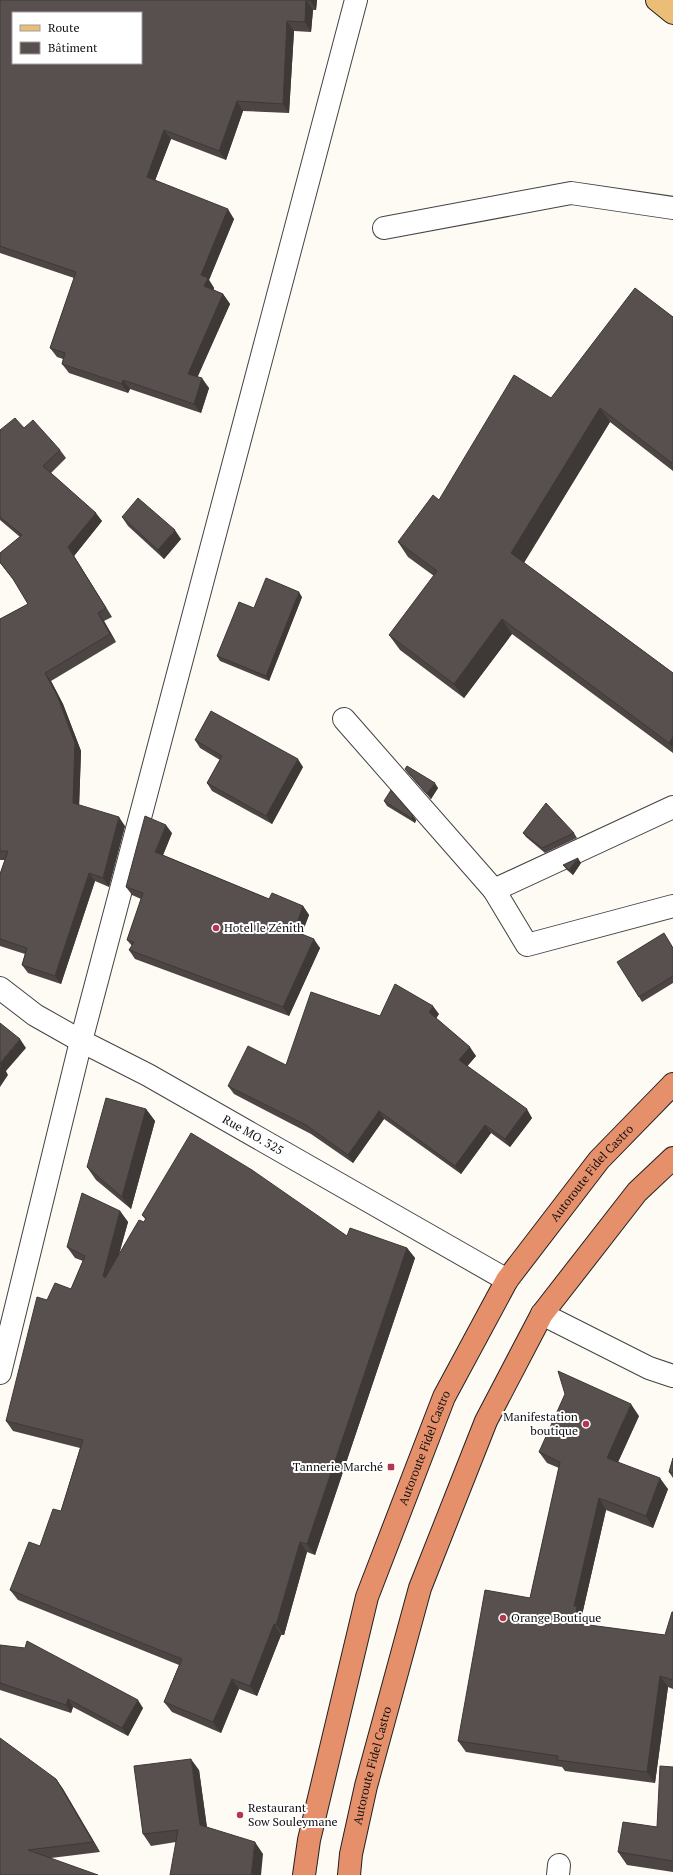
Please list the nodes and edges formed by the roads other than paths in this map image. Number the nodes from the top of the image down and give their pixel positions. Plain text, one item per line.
1 (356, 0) edge
2 (657, 0) edge
3 (673, 13) edge
4 (673, 208) edge
5 (384, 228) dead end
6 (344, 719) dead end
7 (673, 807) edge
8 (494, 890) junction
9 (673, 906) edge
10 (0, 988) edge
11 (81, 1041) junction
12 (673, 1084) edge
13 (673, 1158) edge
14 (507, 1280) junction
15 (542, 1314) junction
16 (0, 1373) edge
17 (673, 1376) edge
18 (304, 1875) edge
19 (349, 1875) edge

1 - 11 street
2 - 3 main road
4 - 5 street
6 - 8 street
7 - 8 street
8 - 9 street
10 - 11 street, Rue MO. 325
11 - 14 street, Rue MO. 325
11 - 16 street
12 - 14 highway, Autoroute Fidel Castro
13 - 15 highway, Autoroute Fidel Castro
14 - 18 highway, Autoroute Fidel Castro
15 - 17 street
15 - 19 highway, Autoroute Fidel Castro

